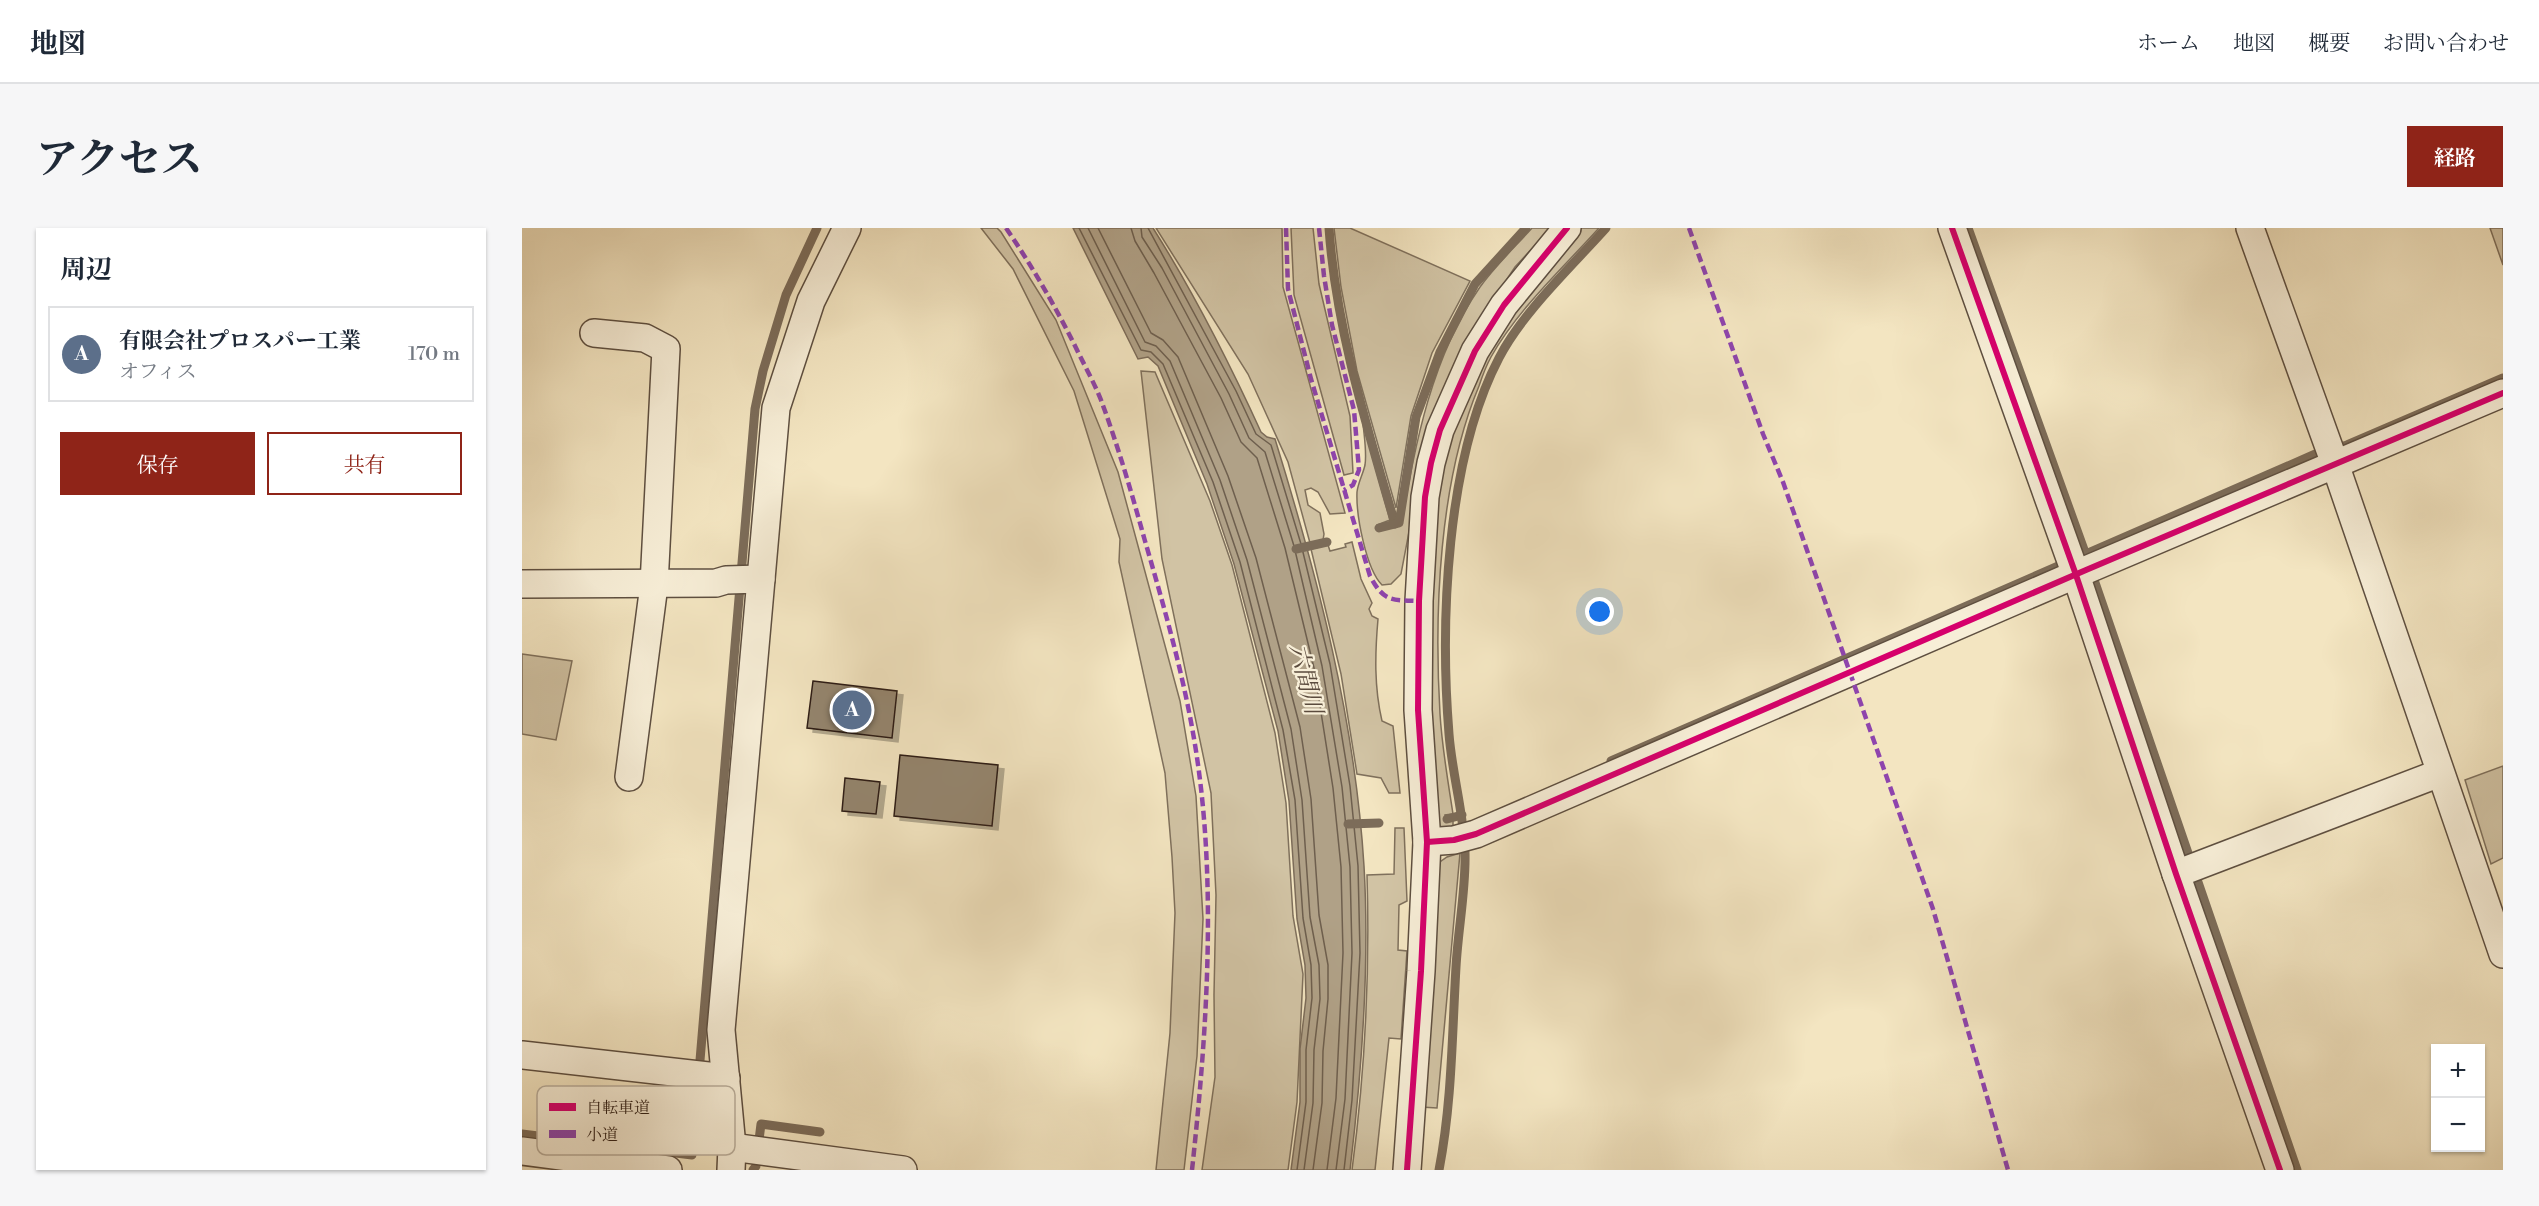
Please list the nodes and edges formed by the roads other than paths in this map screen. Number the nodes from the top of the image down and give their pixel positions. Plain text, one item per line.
1 (847, 228) edge
2 (1567, 228) edge
3 (1952, 228) edge
4 (2250, 228) edge
5 (594, 333) dead end
6 (2503, 393) edge
7 (2337, 457) junction
8 (2080, 566) junction
9 (745, 579) junction
10 (522, 585) edge
11 (654, 585) junction
12 (2440, 772) junction
13 (629, 777) dead end
14 (1427, 842) junction
15 (2186, 870) junction
16 (2503, 954) edge
17 (522, 1055) edge
18 (707, 1076) junction
19 (710, 1086) edge
20 (522, 1151) edge
21 (537, 1153) edge
22 (553, 1155) edge
23 (732, 1159) edge
24 (668, 1170) edge
25 (903, 1170) edge
26 (1407, 1170) edge
27 (2280, 1170) edge

1 - 9 street
2 - 14 street
3 - 8 street
4 - 7 street
5 - 11 street
6 - 7 street
7 - 8 street
7 - 12 street
8 - 14 street
8 - 15 street
9 - 11 street
9 - 18 street
10 - 11 street
11 - 13 street
12 - 15 street
12 - 16 street
14 - 26 street
15 - 27 street
17 - 18 street
18 - 19 street
20 - 21 street
22 - 24 street
23 - 25 street

